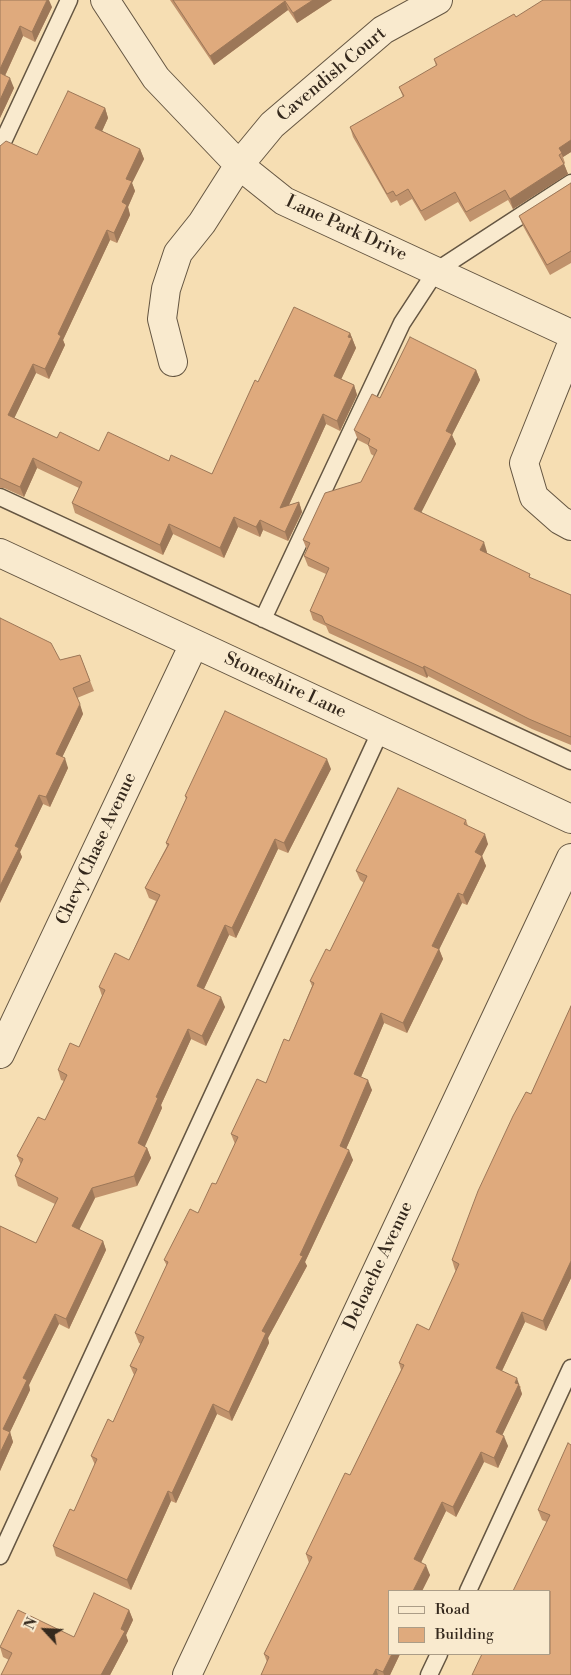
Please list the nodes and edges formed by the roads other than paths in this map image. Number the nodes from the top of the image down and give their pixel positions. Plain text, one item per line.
1 (69, 0) edge
2 (105, 0) edge
3 (438, 0) edge
4 (0, 148) edge
5 (239, 166) junction
6 (571, 183) edge
7 (436, 272) junction
8 (571, 334) edge
9 (571, 346) edge
10 (173, 362) dead end
11 (0, 497) edge
12 (571, 526) edge
13 (0, 553) edge
14 (263, 619) junction
15 (194, 644) junction
16 (381, 730) junction
17 (571, 761) edge
18 (571, 819) edge
19 (571, 858) edge
20 (0, 1054) edge
21 (571, 1368) edge
22 (0, 1556) edge
23 (468, 1590) edge
24 (439, 1655) edge
25 (187, 1675) edge
26 (429, 1675) edge

1 - 4 lane
2 - 5 street, Lane Park Drive
3 - 5 street, Cavendish Court
5 - 7 street, Lane Park Drive
5 - 10 street, Cavendish Court
6 - 7 lane
7 - 8 street, Lane Park Drive
7 - 14 lane
9 - 12 street
11 - 14 lane
13 - 15 street, Stoneshire Lane
14 - 17 lane
15 - 16 street, Stoneshire Lane
15 - 20 street, Chevy Chase Avenue
16 - 18 street, Stoneshire Lane
16 - 22 lane
19 - 25 street, Deloache Avenue
21 - 23 lane
24 - 26 lane

